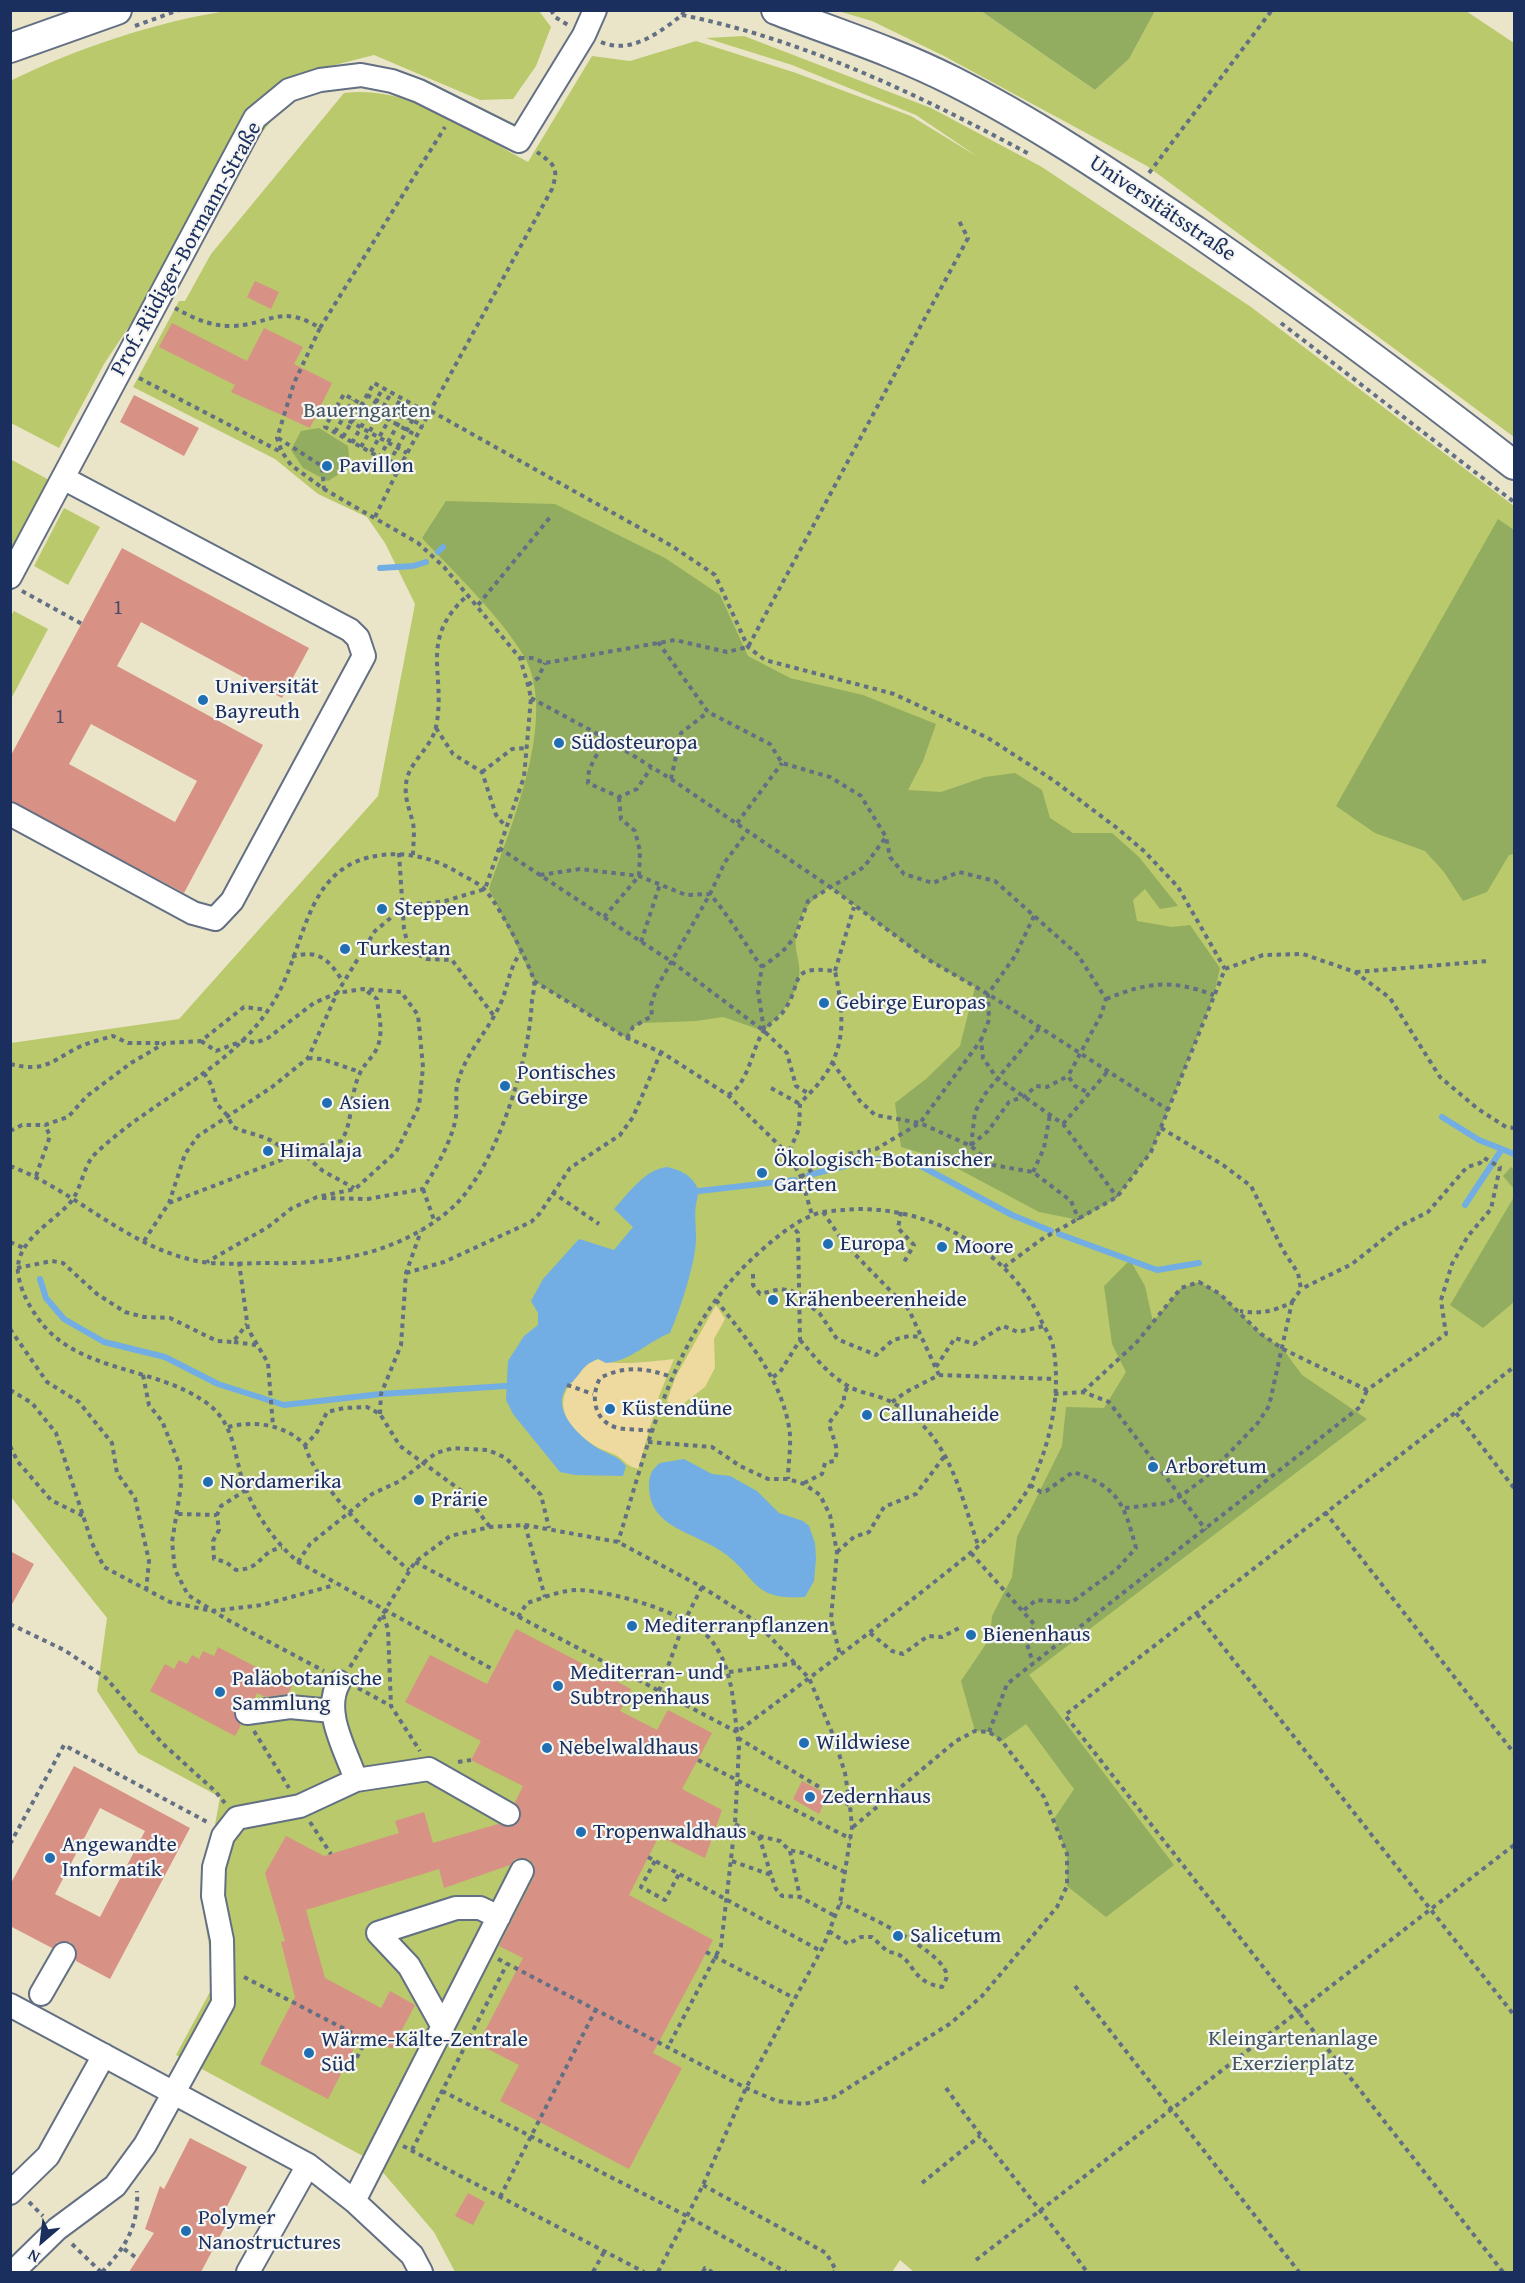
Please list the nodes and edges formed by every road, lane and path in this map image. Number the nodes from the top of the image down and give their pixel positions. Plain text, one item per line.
1 (117, 10) edge
2 (551, 10) edge
3 (595, 10) edge
4 (776, 10) edge
5 (1272, 10) edge
6 (683, 13) edge
7 (584, 35) junction
8 (10, 48) edge
9 (450, 119) dead end
10 (535, 150) dead end
11 (1035, 157) dead end
12 (1135, 190) junction
13 (958, 219) dead end
14 (158, 298) junction
15 (1273, 317) dead end
16 (320, 328) junction
17 (121, 369) junction
18 (383, 388) junction
19 (392, 393) junction
20 (367, 395) junction
21 (401, 398) junction
22 (353, 400) junction
23 (376, 400) junction
24 (410, 403) junction
25 (362, 405) junction
26 (385, 405) junction
27 (419, 408) junction
28 (371, 410) junction
29 (394, 410) junction
30 (333, 412) junction
31 (430, 412) junction
32 (379, 414) junction
33 (403, 415) junction
34 (343, 417) junction
35 (389, 420) junction
36 (412, 420) junction
37 (352, 422) junction
38 (397, 425) junction
39 (423, 426) junction
40 (361, 427) junction
41 (407, 430) junction
42 (335, 432) junction
43 (369, 432) junction
44 (417, 436) junction
45 (344, 437) junction
46 (379, 437) junction
47 (277, 438) junction
48 (352, 442) junction
49 (388, 442) junction
50 (361, 447) junction
51 (397, 447) junction
52 (282, 452) junction
53 (370, 453) junction
54 (407, 453) junction
55 (379, 458) junction
56 (388, 463) junction
57 (1515, 465) edge
58 (399, 468) junction
59 (63, 478) junction
60 (324, 489) junction
61 (1515, 502) edge
62 (552, 515) dead end
63 (375, 517) junction
64 (16, 584) edge
65 (468, 595) junction
66 (478, 605) junction
67 (82, 624) dead end
68 (658, 642) junction
69 (748, 647) junction
70 (520, 658) junction
71 (545, 663) junction
72 (528, 686) junction
73 (531, 698) junction
74 (708, 712) junction
75 (436, 728) junction
76 (605, 738) junction
77 (526, 748) junction
78 (782, 763) junction
79 (651, 768) junction
80 (482, 772) junction
81 (671, 779) junction
82 (619, 797) junction
83 (10, 814) edge
84 (737, 823) junction
85 (506, 827) junction
86 (748, 831) junction
87 (886, 837) junction
88 (499, 848) junction
89 (399, 853) junction
90 (413, 855) junction
91 (539, 875) junction
92 (639, 876) junction
93 (660, 884) junction
94 (830, 887) junction
95 (485, 889) junction
96 (710, 894) junction
97 (405, 906) junction
98 (854, 907) junction
99 (1034, 916) junction
100 (604, 917) junction
101 (641, 942) junction
102 (521, 952) junction
103 (291, 957) junction
104 (1489, 961) dead end
105 (672, 962) junction
106 (762, 967) junction
107 (1225, 969) junction
108 (836, 971) junction
109 (1355, 972) junction
110 (534, 981) junction
111 (343, 982) junction
112 (363, 989) junction
113 (337, 993) junction
114 (988, 994) junction
115 (1214, 995) junction
116 (1106, 999) junction
117 (268, 1010) junction
118 (494, 1016) junction
119 (1040, 1027) junction
120 (764, 1031) junction
121 (627, 1038) junction
122 (245, 1040) junction
123 (981, 1040) junction
124 (201, 1041) junction
125 (165, 1043) junction
126 (661, 1052) junction
127 (1080, 1053) junction
128 (308, 1058) junction
129 (832, 1062) junction
130 (10, 1064) edge
131 (1108, 1071) junction
132 (360, 1072) junction
133 (204, 1073) junction
134 (1068, 1076) junction
135 (996, 1077) junction
136 (771, 1088) dead end
137 (1089, 1092) junction
138 (808, 1094) junction
139 (728, 1095) junction
140 (1025, 1096) junction
141 (800, 1104) junction
142 (1170, 1111) junction
143 (1050, 1114) junction
144 (227, 1115) junction
145 (920, 1123) junction
146 (1063, 1124) junction
147 (45, 1125) junction
148 (1161, 1128) junction
149 (1515, 1128) edge
150 (10, 1131) edge
151 (970, 1146) junction
152 (301, 1152) junction
153 (788, 1154) junction
154 (10, 1166) edge
155 (1033, 1172) junction
156 (36, 1176) junction
157 (801, 1177) junction
158 (423, 1188) junction
159 (355, 1189) junction
160 (552, 1192) junction
161 (317, 1197) junction
162 (1117, 1197) junction
163 (73, 1201) junction
164 (169, 1203) junction
165 (824, 1212) junction
166 (901, 1212) junction
167 (812, 1215) junction
168 (434, 1220) junction
169 (1079, 1220) junction
170 (599, 1224) dead end
171 (793, 1227) junction
172 (421, 1230) junction
173 (144, 1241) junction
174 (10, 1242) edge
175 (24, 1248) junction
176 (904, 1262) dead end
177 (206, 1263) junction
178 (239, 1263) junction
179 (1004, 1267) junction
180 (17, 1268) junction
181 (406, 1274) junction
182 (753, 1274) dead end
183 (1301, 1289) junction
184 (799, 1297) junction
185 (716, 1300) junction
186 (1292, 1302) junction
187 (1240, 1311) junction
188 (247, 1324) junction
189 (1044, 1326) junction
190 (10, 1329) edge
191 (922, 1337) junction
192 (800, 1340) junction
193 (233, 1342) junction
194 (257, 1345) junction
195 (1283, 1349) junction
196 (936, 1367) junction
197 (1515, 1367) edge
198 (142, 1374) junction
199 (939, 1376) junction
200 (672, 1377) junction
201 (773, 1377) junction
202 (1055, 1379) junction
203 (567, 1385) dead end
204 (848, 1386) junction
205 (10, 1390) edge
206 (1367, 1390) junction
207 (1083, 1392) junction
208 (593, 1394) junction
209 (1054, 1394) junction
210 (892, 1402) junction
211 (1456, 1413) junction
212 (380, 1414) junction
213 (273, 1426) junction
214 (228, 1427) junction
215 (652, 1431) junction
216 (648, 1442) junction
217 (305, 1445) junction
218 (10, 1446) edge
219 (946, 1454) junction
220 (423, 1463) junction
221 (788, 1479) junction
222 (804, 1484) junction
223 (1030, 1485) junction
224 (1515, 1488) edge
225 (246, 1490) junction
226 (1181, 1496) junction
227 (1125, 1508) junction
228 (350, 1511) junction
229 (1326, 1512) junction
230 (178, 1514) junction
231 (217, 1515) junction
232 (84, 1516) junction
233 (525, 1525) junction
234 (490, 1527) junction
235 (549, 1528) junction
236 (1206, 1530) junction
237 (618, 1542) junction
238 (978, 1545) junction
239 (282, 1548) junction
240 (837, 1552) junction
241 (971, 1552) junction
242 (298, 1562) junction
243 (415, 1562) junction
244 (409, 1570) junction
245 (336, 1584) junction
246 (702, 1587) junction
247 (146, 1591) junction
248 (545, 1597) junction
249 (1024, 1610) junction
250 (212, 1611) junction
251 (384, 1612) junction
252 (1197, 1614) junction
253 (518, 1617) junction
254 (685, 1620) junction
255 (10, 1623) edge
256 (961, 1627) dead end
257 (870, 1633) junction
258 (840, 1655) junction
259 (798, 1663) junction
260 (1033, 1663) junction
261 (494, 1670) dead end
262 (729, 1672) junction
263 (809, 1678) junction
264 (340, 1681) junction
265 (659, 1691) junction
266 (391, 1706) junction
267 (332, 1711) junction
268 (247, 1713) joint
269 (737, 1732) junction
270 (989, 1732) junction
271 (738, 1738) junction
272 (1515, 1753) edge
273 (698, 1760) dead end
274 (429, 1769) junction
275 (356, 1780) junction
276 (738, 1781) junction
277 (300, 1806) junction
278 (850, 1806) junction
279 (508, 1815) dead end
280 (237, 1818) junction
281 (735, 1824) junction
282 (852, 1827) junction
283 (223, 1836) junction
284 (759, 1836) junction
285 (851, 1839) junction
286 (10, 1844) edge
287 (1515, 1845) edge
288 (789, 1851) junction
289 (331, 1854) dead end
290 (648, 1857) dead end
291 (655, 1861) junction
292 (732, 1861) junction
293 (522, 1871) dead end
294 (845, 1872) junction
295 (680, 1874) junction
296 (771, 1875) junction
297 (800, 1897) junction
298 (728, 1900) junction
299 (840, 1903) junction
300 (1430, 1908) junction
301 (835, 1916) junction
302 (499, 1917) junction
303 (829, 1931) junction
304 (482, 1951) junction
305 (821, 1951) junction
306 (706, 1952) dead end
307 (64, 1954) dead end
308 (716, 1956) junction
309 (507, 1964) junction
310 (222, 1966) junction
311 (1075, 1986) dead end
312 (41, 1994) dead end
313 (794, 1998) junction
314 (10, 2005) edge
315 (595, 2011) junction
316 (1299, 2011) junction
317 (1515, 2015) edge
318 (442, 2027) junction
319 (668, 2047) junction
320 (104, 2055) junction
321 (351, 2069) dead end
322 (746, 2088) junction
323 (946, 2088) dead end
324 (442, 2091) junction
325 (175, 2092) junction
326 (1171, 2107) junction
327 (531, 2136) junction
328 (980, 2136) junction
329 (387, 2137) junction
330 (412, 2150) junction
331 (135, 2158) junction
332 (308, 2165) junction
333 (922, 2183) dead end
334 (703, 2185) junction
335 (10, 2193) edge
336 (500, 2197) junction
337 (354, 2201) junction
338 (1040, 2208) junction
339 (687, 2216) junction
340 (124, 2249) junction
341 (604, 2252) junction
342 (138, 2259) dead end
343 (976, 2260) dead end
344 (13, 2272) edge
345 (102, 2272) edge
346 (248, 2272) edge
347 (421, 2272) edge
348 (593, 2272) edge
349 (644, 2272) edge
350 (658, 2272) edge
351 (703, 2272) edge
352 (712, 2272) edge
353 (786, 2272) edge
354 (834, 2272) edge
355 (1088, 2272) edge
356 (1299, 2272) edge
357 (1503, 2272) edge

1 - 8 main road
2 - 7 path
3 - 7 street, Prof.-Rüdiger-Bormann-Straße
4 - 12 main road, Universitätsstraße
5 - 12 path
6 - 7 path
6 - 11 path
7 - 14 street, Prof.-Rüdiger-Bormann-Straße
9 - 16 path
10 - 31 path
12 - 57 main road, Universitätsstraße
13 - 69 path
14 - 16 path
14 - 17 street, Prof.-Rüdiger-Bormann-Straße
15 - 61 path
16 - 47 path
17 - 52 path
17 - 59 street, Prof.-Rüdiger-Bormann-Straße
18 - 19 path
18 - 20 path
18 - 23 path
19 - 21 path
19 - 26 path
20 - 23 path
20 - 25 path
21 - 24 path
21 - 29 path
22 - 25 path
22 - 30 path
22 - 34 path
23 - 26 path
23 - 28 path
24 - 27 path
24 - 33 path
25 - 28 path
25 - 37 path
26 - 29 path
26 - 32 path
27 - 31 path
27 - 36 path
28 - 32 path
28 - 40 path
29 - 33 path
29 - 35 path
30 - 34 path
30 - 42 path
31 - 39 path
31 - 69 path
32 - 35 path
32 - 43 path
33 - 36 path
33 - 38 path
34 - 37 path
34 - 42 path
35 - 38 path
35 - 46 path
36 - 39 path
36 - 41 path
37 - 40 path
37 - 45 path
38 - 41 path
38 - 49 path
39 - 44 path
40 - 43 path
40 - 48 path
41 - 44 path
41 - 51 path
42 - 45 path
43 - 46 path
43 - 50 path
44 - 54 path
45 - 48 path
46 - 49 path
46 - 53 path
47 - 52 path
47 - 60 path
48 - 50 path
49 - 51 path
49 - 55 path
50 - 53 path
51 - 54 path
51 - 56 path
52 - 60 path
53 - 55 path
54 - 58 path
55 - 56 path
56 - 58 path
58 - 63 path
59 - 64 street, Prof.-Rüdiger-Bormann-Straße
59 - 83 street
60 - 63 path
62 - 66 path
63 - 65 path
64 - 67 path
65 - 66 path
65 - 75 path
66 - 70 path
68 - 69 path
68 - 71 path
68 - 74 path
69 - 107 path
70 - 71 path
70 - 72 path
71 - 72 path
72 - 73 path
73 - 76 path
73 - 77 path
74 - 78 path
74 - 81 path
75 - 80 path
75 - 90 path
76 - 79 path
76 - 82 path
77 - 80 path
77 - 85 path
78 - 84 path
78 - 87 path
79 - 81 path
79 - 82 path
80 - 85 path
81 - 84 path
82 - 92 path
84 - 86 path
85 - 88 path
86 - 94 path
86 - 96 path
87 - 94 path
87 - 99 path
88 - 91 path
88 - 95 path
89 - 90 path
89 - 97 path
89 - 103 path
90 - 95 path
91 - 92 path
91 - 100 path
92 - 93 path
92 - 100 path
93 - 96 path
93 - 101 path
94 - 98 path
94 - 106 path
95 - 97 path
95 - 102 path
96 - 105 path
96 - 106 path
97 - 111 path
97 - 118 path
98 - 108 path
98 - 114 path
99 - 114 path
99 - 116 path
100 - 101 path
101 - 105 path
102 - 110 path
102 - 118 path
103 - 111 path
103 - 117 path
104 - 109 path
105 - 120 path
105 - 121 path
106 - 120 path
107 - 109 path
107 - 115 path
108 - 120 path
108 - 129 path
109 - 149 path
110 - 121 path
110 - 168 path
111 - 113 path
112 - 113 path
112 - 132 path
112 - 159 path
113 - 122 path
113 - 128 path
114 - 119 path
114 - 123 path
115 - 116 path
115 - 142 path
116 - 127 path
117 - 122 path
117 - 124 path
118 - 158 path
119 - 127 path
119 - 135 path
120 - 138 path
120 - 139 path
121 - 126 path
122 - 124 path
122 - 133 path
123 - 135 path
123 - 145 path
124 - 125 path
125 - 130 path
125 - 147 path
126 - 139 path
126 - 160 path
127 - 131 path
127 - 134 path
128 - 132 path
128 - 144 path
129 - 138 path
129 - 145 path
131 - 137 path
131 - 142 path
132 - 152 path
133 - 144 path
133 - 163 path
134 - 137 path
134 - 140 path
135 - 140 path
135 - 151 path
136 - 141 path
137 - 146 path
138 - 141 path
139 - 153 path
140 - 143 path
140 - 151 path
141 - 153 path
142 - 148 path
143 - 146 path
143 - 155 path
144 - 152 path
144 - 164 path
145 - 151 path
145 - 157 path
146 - 162 path
147 - 150 path
147 - 156 path
148 - 162 path
148 - 183 path
151 - 155 path
152 - 159 path
152 - 164 path
153 - 157 path
154 - 156 path
155 - 169 path
156 - 163 path
157 - 167 path
158 - 161 path
158 - 168 path
159 - 161 path
160 - 170 path
160 - 181 path
161 - 177 path
162 - 169 path
163 - 173 path
163 - 175 path
164 - 173 path
165 - 166 path
165 - 167 path
165 - 191 path
166 - 176 path
166 - 179 path
167 - 171 path
168 - 172 path
169 - 179 path
171 - 184 path
171 - 185 path
172 - 178 path
172 - 181 path
173 - 177 path
174 - 175 path
175 - 180 path
177 - 178 path
178 - 188 path
179 - 189 path
180 - 193 path
180 - 198 path
181 - 212 path
182 - 184 path
183 - 186 path
183 - 206 path
184 - 191 path
184 - 192 path
185 - 200 path
185 - 201 path
186 - 187 path
186 - 195 path
187 - 195 path
187 - 207 path
188 - 193 path
188 - 194 path
189 - 196 path
189 - 202 path
190 - 247 path
191 - 196 path
192 - 201 path
192 - 204 path
193 - 194 path
194 - 213 path
195 - 206 path
195 - 226 path
196 - 199 path
197 - 211 path
198 - 214 path
198 - 230 path
199 - 202 path
199 - 210 path
200 - 208 path
200 - 215 path
201 - 221 path
202 - 209 path
203 - 208 path
204 - 210 path
204 - 222 path
205 - 232 path
206 - 236 path
207 - 209 path
207 - 226 path
208 - 215 path
209 - 223 path
210 - 219 path
211 - 224 path
211 - 229 path
212 - 217 path
212 - 220 path
213 - 214 path
213 - 217 path
214 - 225 path
215 - 216 path
216 - 221 path
216 - 237 path
217 - 228 path
218 - 232 path
219 - 238 path
219 - 240 path
220 - 228 path
220 - 234 path
220 - 235 path
221 - 222 path
222 - 240 path
223 - 227 path
223 - 238 path
225 - 231 path
225 - 239 path
226 - 227 path
226 - 236 path
227 - 249 path
228 - 242 path
228 - 244 path
229 - 252 path
229 - 272 path
230 - 231 path
230 - 250 path
231 - 239 path
232 - 247 path
233 - 234 path
233 - 235 path
233 - 248 path
234 - 243 path
235 - 237 path
236 - 260 path
237 - 246 path
238 - 241 path
239 - 242 path
240 - 258 path
241 - 249 path
241 - 257 path
242 - 245 path
243 - 244 path
243 - 253 path
244 - 251 path
245 - 250 path
245 - 251 path
246 - 254 path
246 - 259 path
247 - 250 path
248 - 253 path
248 - 254 path
249 - 260 path
250 - 264 path
251 - 261 path
251 - 264 path
251 - 266 path
252 - 300 path
252 - 316 path
253 - 265 path
254 - 262 path
254 - 265 path
255 - 280 path
256 - 257 path
257 - 258 path
258 - 263 path
259 - 262 path
259 - 263 path
260 - 270 path
262 - 269 path
263 - 269 path
263 - 278 path
264 - 266 path
264 - 267 street
265 - 269 path
266 - 274 path
267 - 268 street
267 - 275 street
268 - 277 path
269 - 271 path
270 - 282 path
270 - 322 path
271 - 276 path
271 - 278 path
273 - 276 path
274 - 275 street
274 - 279 street
275 - 277 street
276 - 281 path
276 - 285 path
277 - 280 street
277 - 289 path
278 - 282 path
280 - 283 street
281 - 284 path
281 - 292 path
282 - 285 path
283 - 286 path
283 - 310 street
284 - 288 path
284 - 296 path
285 - 294 path
287 - 300 path
288 - 294 path
288 - 297 path
290 - 291 path
291 - 295 path
291 - 295 path
292 - 296 path
292 - 298 path
293 - 302 street
294 - 299 path
295 - 298 path
296 - 297 path
297 - 301 path
298 - 305 path
298 - 308 path
299 - 301 path
299 - 303 path
300 - 316 path
300 - 317 path
301 - 303 path
302 - 304 street
302 - 318 street
303 - 305 path
304 - 309 path
304 - 318 street
305 - 313 path
306 - 308 path
307 - 312 street
308 - 313 path
308 - 319 path
309 - 315 path
309 - 324 path
310 - 321 path
310 - 325 street
311 - 326 path
313 - 322 path
314 - 320 street
315 - 319 path
315 - 327 path
316 - 326 path
316 - 357 path
318 - 329 street
319 - 322 path
320 - 325 street
320 - 335 street
322 - 334 path
323 - 328 path
324 - 327 path
324 - 330 path
325 - 331 street
325 - 332 street
326 - 338 path
326 - 356 path
327 - 336 path
327 - 339 path
328 - 333 path
328 - 338 path
329 - 330 path
329 - 337 street
330 - 336 path
331 - 340 path
331 - 344 street
332 - 337 street
332 - 346 street
334 - 339 path
334 - 354 path
336 - 341 path
337 - 347 street
338 - 343 path
338 - 355 path
339 - 350 path
339 - 353 path
340 - 342 path
340 - 345 path
341 - 348 path
341 - 349 path
351 - 352 path

